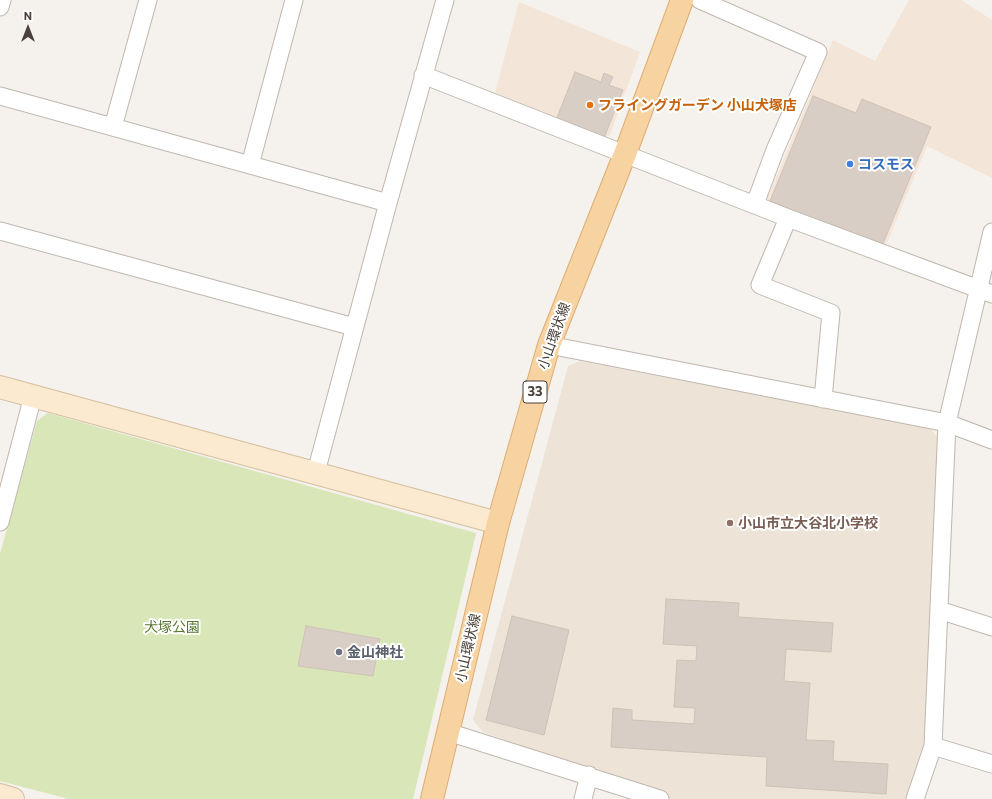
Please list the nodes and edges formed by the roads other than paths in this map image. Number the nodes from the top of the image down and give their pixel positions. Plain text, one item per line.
1 (2, 0) edge
2 (148, 0) edge
3 (294, 0) edge
4 (445, 0) edge
5 (682, 0) edge
6 (700, 0) edge
7 (0, 7) edge
8 (423, 75) junction
9 (0, 96) edge
10 (113, 127) junction
11 (625, 154) junction
12 (250, 165) junction
13 (388, 203) junction
14 (755, 204) junction
15 (788, 218) junction
16 (0, 231) edge
17 (992, 232) edge
18 (985, 291) edge
19 (354, 326) junction
20 (549, 345) junction
21 (0, 387) edge
22 (33, 396) junction
23 (823, 399) junction
24 (947, 423) junction
25 (992, 440) edge
26 (316, 472) junction
27 (0, 518) edge
28 (498, 523) junction
29 (939, 610) junction
30 (992, 627) edge
31 (448, 732) junction
32 (933, 746) junction
33 (992, 764) edge
34 (589, 775) junction
35 (0, 795) edge
36 (13, 799) edge
37 (432, 799) edge
38 (583, 799) edge
39 (660, 799) edge
40 (915, 799) edge

1 - 7 street
2 - 10 street
3 - 12 street
4 - 8 street
5 - 11 main road, 小山環状線 / 33
6 - 14 street
8 - 11 street
8 - 13 street
9 - 10 street
10 - 12 street
11 - 14 street
11 - 20 main road, 小山環状線 / 33
12 - 13 street
13 - 19 street
14 - 15 street
15 - 18 street
15 - 23 street
16 - 19 street
17 - 18 street
18 - 24 street
19 - 26 street
20 - 23 street
20 - 28 main road, 小山環状線 / 33
21 - 22 street
22 - 26 street
22 - 27 street
23 - 24 street
24 - 25 street
24 - 29 street
26 - 28 street
28 - 31 main road, 小山環状線 / 33
29 - 30 street
29 - 32 street
31 - 34 street
31 - 37 main road, 小山環状線 / 33
32 - 33 street
32 - 40 street
34 - 38 street
34 - 39 street
35 - 36 street

